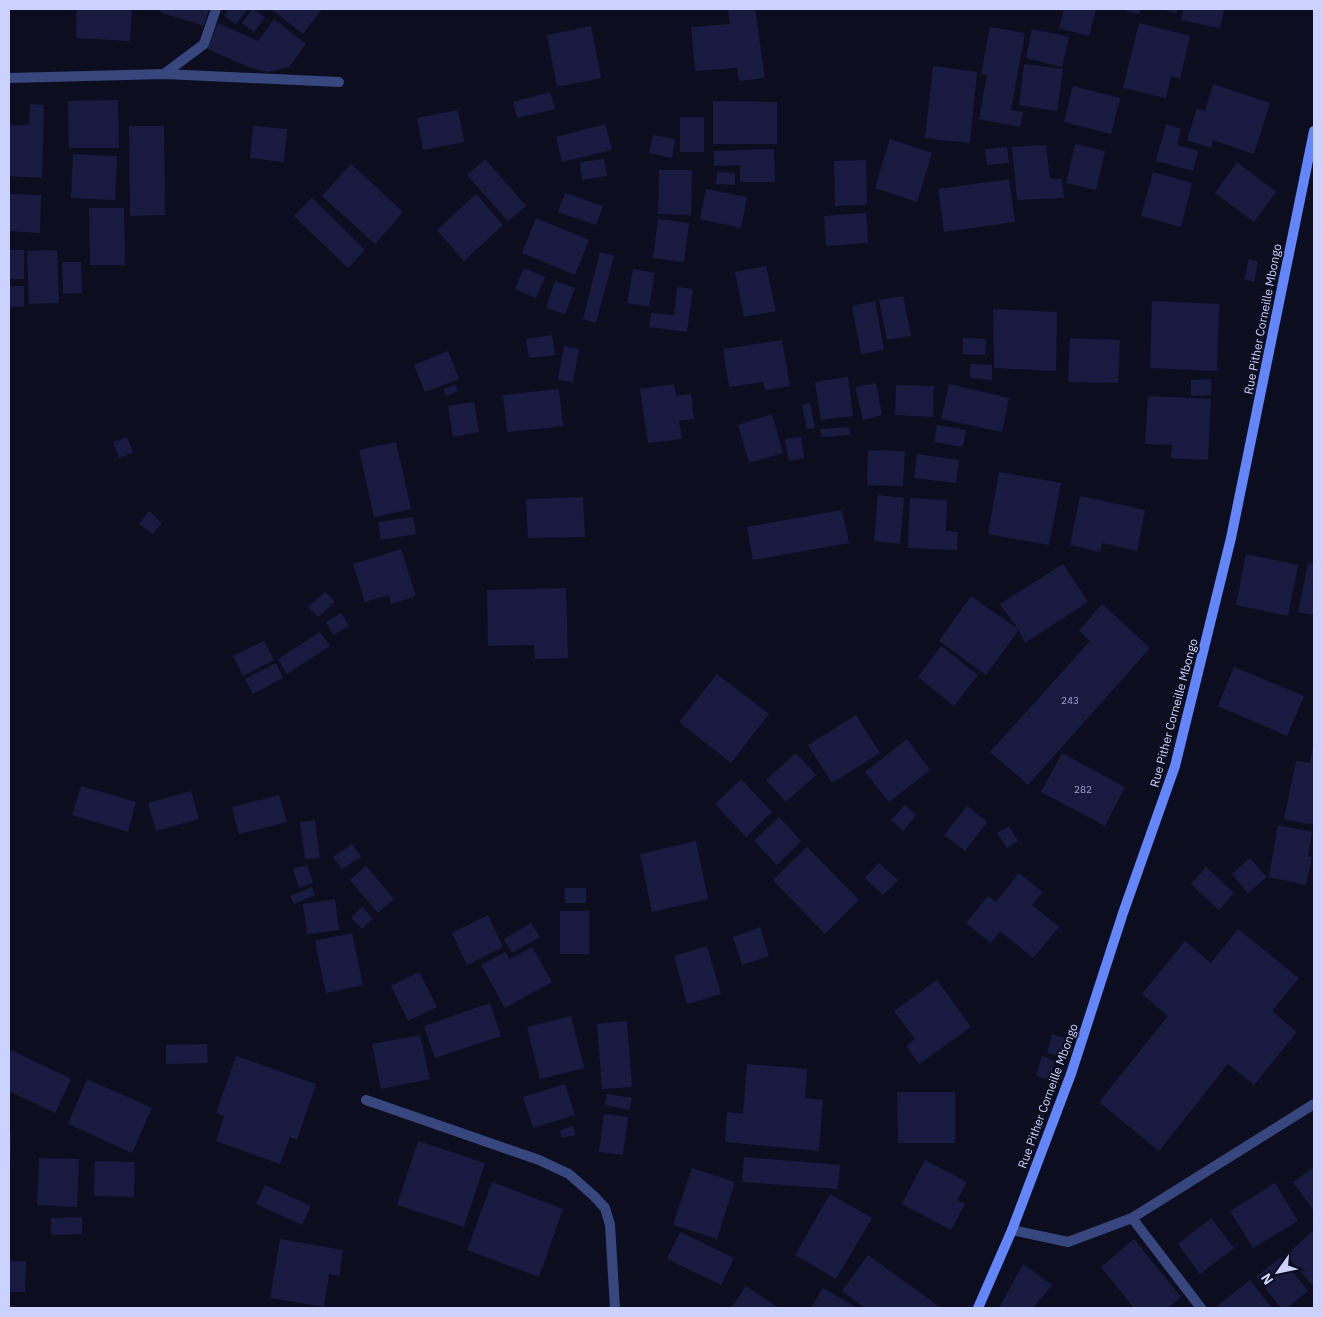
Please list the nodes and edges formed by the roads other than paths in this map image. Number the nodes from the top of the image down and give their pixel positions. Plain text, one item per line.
1 (216, 9) edge
2 (164, 74) junction
3 (9, 78) edge
4 (340, 82) dead end
5 (1314, 131) edge
6 (366, 1100) dead end
7 (1314, 1104) edge
8 (1132, 1218) junction
9 (1012, 1230) junction
10 (615, 1308) edge
11 (978, 1308) edge
12 (1201, 1308) edge

1 - 2 street
2 - 3 street
2 - 4 street
5 - 9 street, Rue Pither Corneille Mbongo
6 - 10 street
7 - 8 street
8 - 9 street
8 - 12 street
9 - 11 street, Rue Pither Corneille Mbongo

